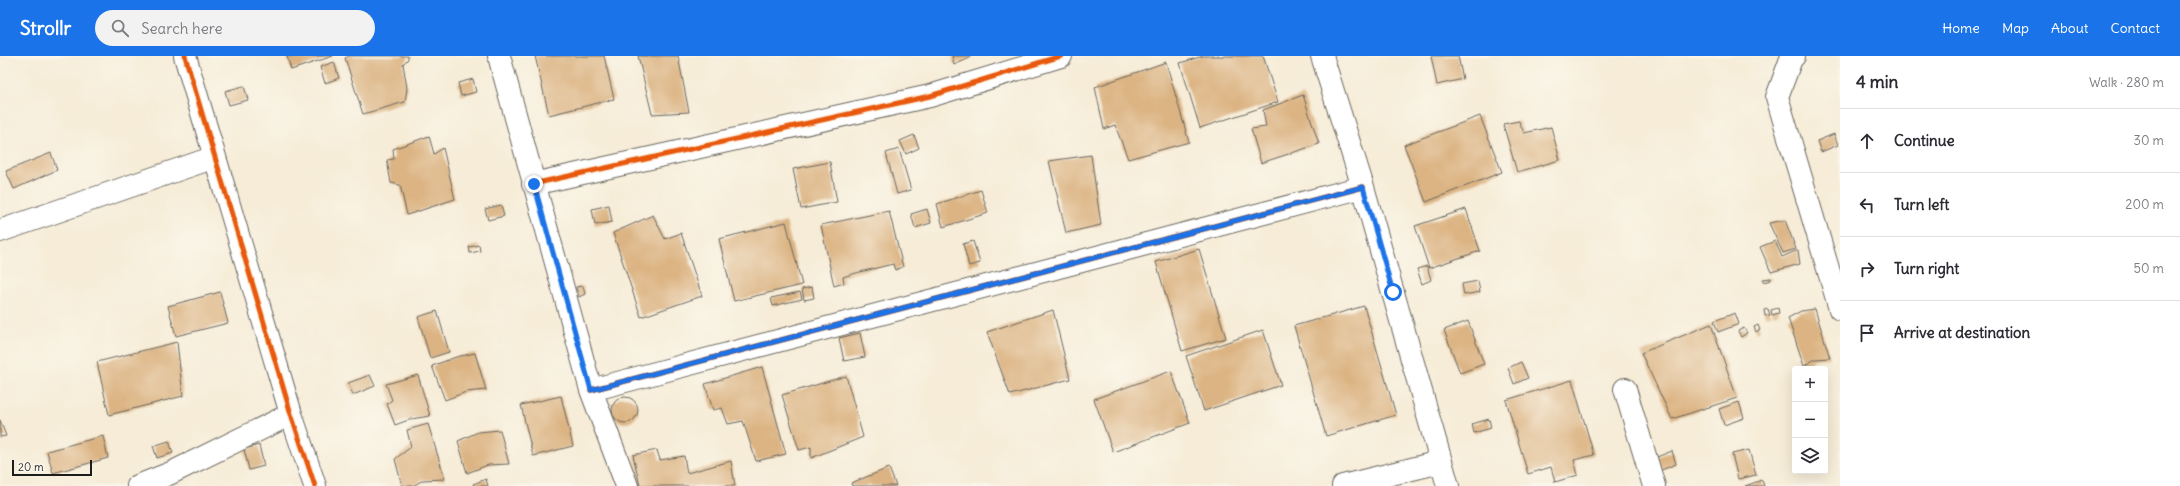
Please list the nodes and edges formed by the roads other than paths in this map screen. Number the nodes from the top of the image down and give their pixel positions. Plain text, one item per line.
1 (185, 56) edge
2 (499, 56) edge
3 (1061, 56) edge
4 (1322, 56) edge
5 (1794, 56) edge
6 (216, 157) junction
7 (534, 184) junction
8 (1363, 187) junction
9 (0, 231) edge
10 (1840, 309) edge
11 (1625, 389) dead end
12 (591, 390) junction
13 (291, 414) junction
14 (1440, 462) junction
15 (138, 486) edge
16 (314, 486) edge
17 (627, 486) edge
18 (1343, 486) edge
19 (1448, 486) edge
20 (1654, 486) edge

1 - 6 street
2 - 7 street
3 - 7 street
4 - 8 street
5 - 10 street
6 - 9 street
6 - 13 street
7 - 12 street
8 - 12 street
8 - 14 street
11 - 20 street
12 - 17 street
13 - 15 street
13 - 16 street
14 - 18 street
14 - 19 street

